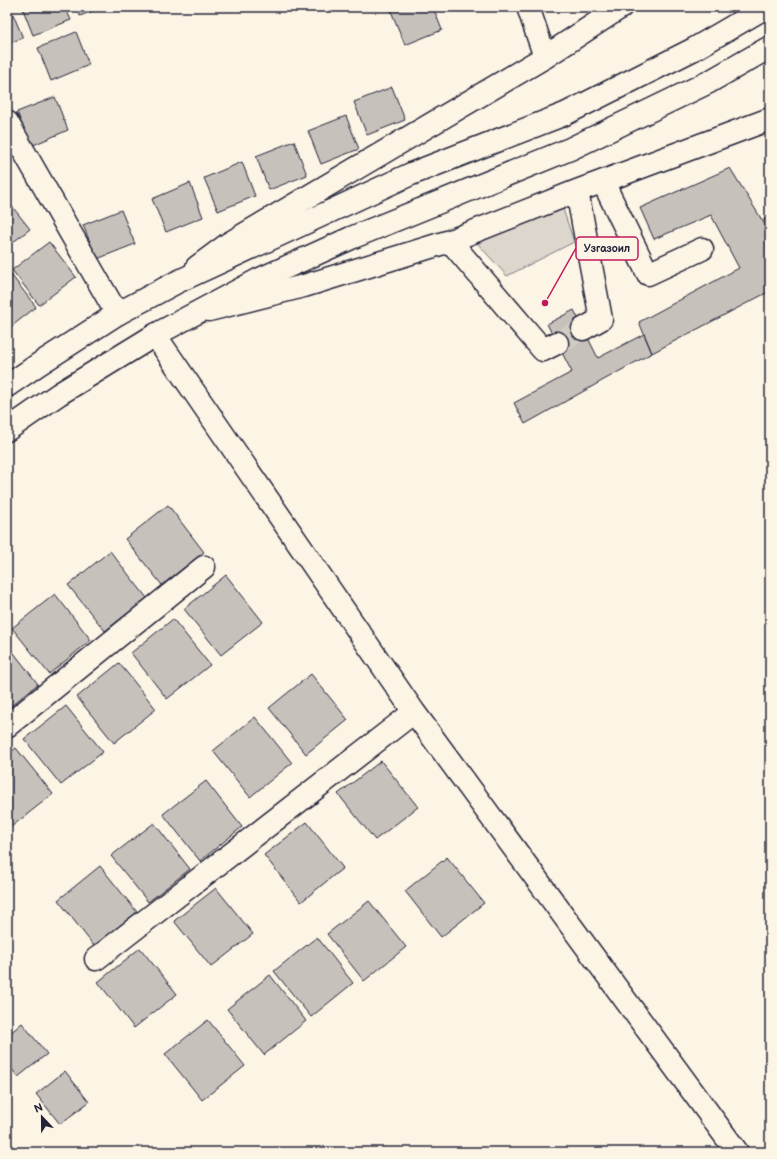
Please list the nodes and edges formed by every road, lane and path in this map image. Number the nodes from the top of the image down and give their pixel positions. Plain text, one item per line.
1 (528, 7) edge
2 (621, 7) edge
3 (766, 7) edge
4 (770, 47) edge
5 (545, 57) junction
6 (770, 119) edge
7 (7, 122) edge
8 (603, 182) junction
9 (577, 191) junction
10 (450, 241) junction
11 (702, 249) dead end
12 (177, 282) junction
13 (117, 314) junction
14 (194, 314) junction
15 (583, 329) tunnel mouth
16 (154, 335) junction
17 (557, 343) tunnel mouth
18 (7, 386) edge
19 (7, 430) edge
20 (204, 567) dead end
21 (414, 712) junction
22 (7, 726) edge
23 (96, 959) dead end
24 (737, 1152) edge

1 - 5 street
2 - 5 street
3 - 12 street
4 - 14 street
5 - 12 street
6 - 8 street
7 - 13 street
8 - 9 street
8 - 11 street
9 - 10 street
9 - 15 street
10 - 14 street
10 - 17 street
12 - 13 street
13 - 18 street
14 - 16 street
16 - 19 street
16 - 21 street
20 - 22 street
21 - 23 street
21 - 24 street

